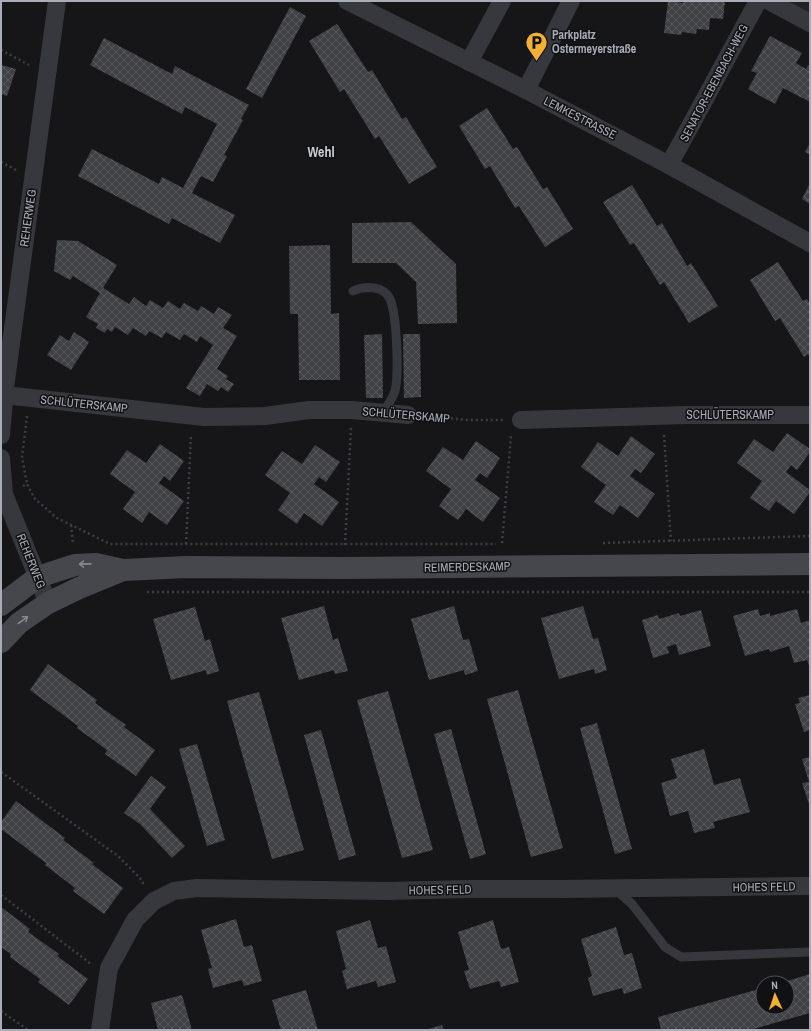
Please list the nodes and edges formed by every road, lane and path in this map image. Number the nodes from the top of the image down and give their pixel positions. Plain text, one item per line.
1 (57, 1) edge
2 (347, 1) edge
3 (502, 1) edge
4 (571, 1) edge
5 (758, 1) edge
6 (769, 1) edge
7 (810, 23) edge
8 (1, 50) edge
9 (470, 62) junction
10 (48, 74) junction
11 (526, 90) junction
12 (669, 165) junction
13 (810, 243) edge
14 (353, 291) dead end
15 (4, 395) junction
16 (29, 398) junction
17 (352, 410) junction
18 (384, 413) junction
19 (192, 415) junction
20 (408, 415) joint
21 (810, 415) edge
22 (662, 416) junction
23 (516, 420) junction
24 (1, 435) edge
25 (1, 458) edge
26 (27, 484) junction
27 (3, 494) edge
28 (810, 536) edge
29 (671, 540) junction
30 (596, 543) dead end
31 (186, 544) junction
32 (345, 544) junction
33 (502, 544) junction
34 (510, 544) dead end
35 (810, 564) edge
36 (673, 565) junction
37 (343, 568) junction
38 (123, 570) junction
39 (38, 577) junction
40 (144, 592) dead end
41 (810, 592) edge
42 (48, 603) junction
43 (1, 605) edge
44 (1, 642) edge
45 (1, 772) edge
46 (810, 886) edge
47 (614, 889) junction
48 (1, 895) edge
49 (154, 901) junction
50 (810, 952) edge
51 (109, 968) junction
52 (1, 1011) edge
53 (28, 1030) edge
54 (100, 1030) edge

1 - 10 street, REHERWEG
2 - 9 street, LEMKESTRASSE
3 - 9 street
4 - 11 street
5 - 12 street, SENATOR-EBENBACH-WEG
6 - 7 street
8 - 10 path
9 - 11 street, LEMKESTRASSE
10 - 15 street, REHERWEG
11 - 12 street, LEMKESTRASSE
12 - 13 street, LEMKESTRASSE
14 - 18 lane
15 - 16 street, SCHLÜTERSKAMP
15 - 24 street, REHERWEG
16 - 19 street, SCHLÜTERSKAMP
16 - 26 path
17 - 18 street, SCHLÜTERSKAMP
17 - 19 street, SCHLÜTERSKAMP
17 - 32 path
18 - 20 street, SCHLÜTERSKAMP
19 - 31 path
20 - 23 path, SCHLÜTERSKAMP
21 - 22 street, SCHLÜTERSKAMP
22 - 23 street, SCHLÜTERSKAMP
22 - 29 path
23 - 33 path
25 - 27 street, REHERWEG
26 - 27 path
26 - 31 path
27 - 39 street, REHERWEG
28 - 29 path
29 - 30 path
29 - 36 path
31 - 32 path
32 - 33 path
32 - 37 path
33 - 34 path
35 - 36 main road, REIMERDESKAMP
36 - 37 main road, REIMERDESKAMP
37 - 38 main road, REIMERDESKAMP
38 -> 39 main road, REIMERDESKAMP
38 - 42 main road, REIMERDESKAMP
39 - 42 street, REHERWEG
39 - 43 main road, REIMERDESKAMP
40 - 41 path
44 -> 42 main road, REHERWEG
45 - 49 path
46 - 47 street, HOHES FELD
47 - 49 street, HOHES FELD
47 - 50 lane
48 - 51 path
49 - 51 street, HOHES FELD
51 - 54 street
52 - 53 path

